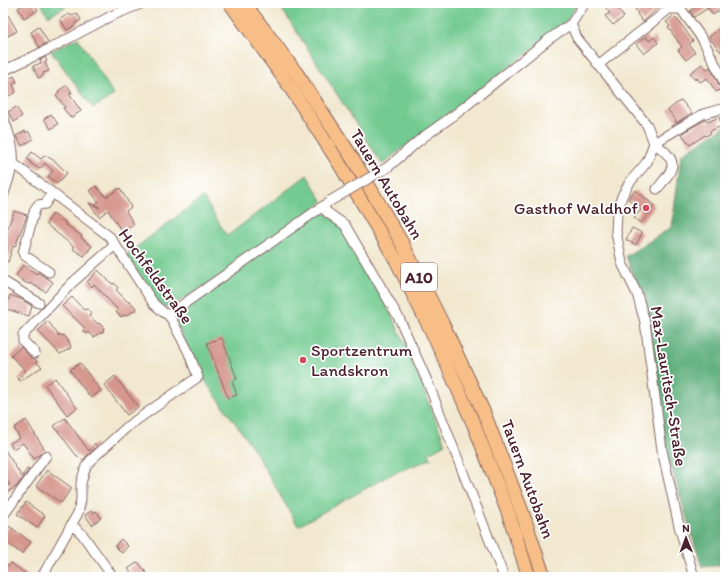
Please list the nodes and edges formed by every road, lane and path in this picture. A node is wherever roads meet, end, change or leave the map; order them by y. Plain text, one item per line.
1 (144, 3) edge
2 (230, 3) edge
3 (244, 3) edge
4 (585, 3) edge
5 (673, 6) edge
6 (571, 24) junction
7 (598, 65) junction
8 (3, 71) edge
9 (725, 84) edge
10 (725, 108) edge
11 (3, 117) edge
12 (6, 133) edge
13 (654, 143) junction
14 (3, 148) edge
15 (13, 163) junction
16 (657, 189) dead end
17 (52, 193) junction
18 (3, 197) edge
19 (322, 207) junction
20 (115, 245) junction
21 (49, 272) dead end
22 (3, 281) edge
23 (39, 303) dead end
24 (168, 316) junction
25 (35, 353) dead end
26 (46, 456) dead end
27 (3, 516) edge
28 (72, 525) junction
29 (42, 577) edge
30 (113, 577) edge
31 (504, 577) edge
32 (529, 577) edge
33 (544, 577) edge
34 (694, 577) edge

1 - 8 street
2 - 32 highway, Tauern Autobahn / A10
3 - 33 highway, Tauern Autobahn / A10
4 - 6 street
5 - 7 street
5 - 9 street
6 - 7 street
6 - 19 street, bridge
7 - 13 street
10 - 13 street
11 - 12 street
12 - 15 street
13 - 16 street
13 - 34 street, Max-Lauritsch-Straße
14 - 15 street, Hochfeldstraße
15 - 17 street, Hochfeldstraße
15 - 18 street
17 - 20 street, Hochfeldstraße
17 - 21 street
19 - 24 street
19 - 31 street
20 - 24 street, Hochfeldstraße
20 - 25 street
22 - 23 street
24 - 28 street, Hochfeldstraße
26 - 27 street
28 - 29 street
28 - 30 street

